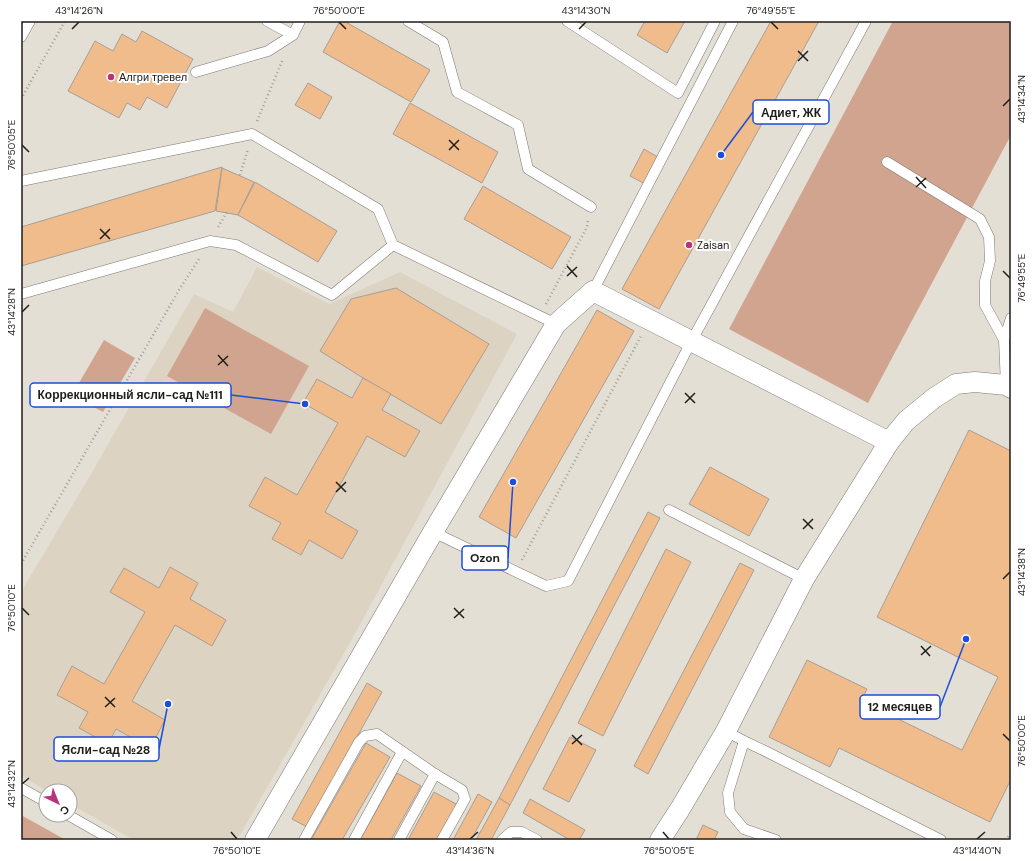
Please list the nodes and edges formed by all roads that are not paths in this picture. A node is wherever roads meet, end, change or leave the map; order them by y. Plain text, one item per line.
1 (30, 21) edge
2 (267, 21) edge
3 (300, 21) edge
4 (408, 21) edge
5 (715, 21) edge
6 (733, 21) edge
7 (866, 21) edge
8 (569, 22) edge
9 (293, 35) junction
10 (21, 38) edge
11 (196, 72) dead end
12 (886, 162) dead end
13 (21, 181) edge
14 (591, 207) road end
15 (393, 245) junction
16 (593, 291) junction
17 (21, 294) edge
18 (1011, 318) edge
19 (547, 320) junction
20 (1004, 340) junction
21 (691, 342) junction
22 (1008, 387) edge
23 (889, 442) junction
24 (670, 510) dead end
25 (432, 532) junction
26 (804, 579) junction
27 (726, 730) junction
28 (744, 741) junction
29 (402, 752) junction
30 (435, 774) junction
31 (21, 788) edge
32 (38, 798) edge
33 (78, 821) edge
34 (112, 840) edge
35 (255, 840) edge
36 (304, 840) edge
37 (354, 840) edge
38 (399, 840) edge
39 (442, 840) edge
40 (502, 840) edge
41 (537, 840) edge
42 (660, 840) edge
43 (776, 840) edge
44 (941, 840) edge

1 - 10 lane
2 - 9 lane
3 - 9 lane
4 - 14 lane
5 - 8 lane
6 - 16 lane
7 - 21 lane
9 - 11 lane
12 - 20 lane
13 - 15 lane
15 - 17 lane
15 - 19 lane
16 - 19 street
16 - 21 street
18 - 20 lane
19 - 25 street
20 - 22 lane
21 - 23 street
21 - 25 lane
22 - 23 street
23 - 26 street
24 - 26 lane
25 - 35 street
26 - 27 street
27 - 28 lane
27 - 42 street
28 - 43 lane
28 - 44 lane
29 - 30 lane
29 - 36 lane
29 - 37 lane
30 - 38 lane
30 - 39 lane
31 - 32 lane
33 - 34 lane
40 - 41 lane

